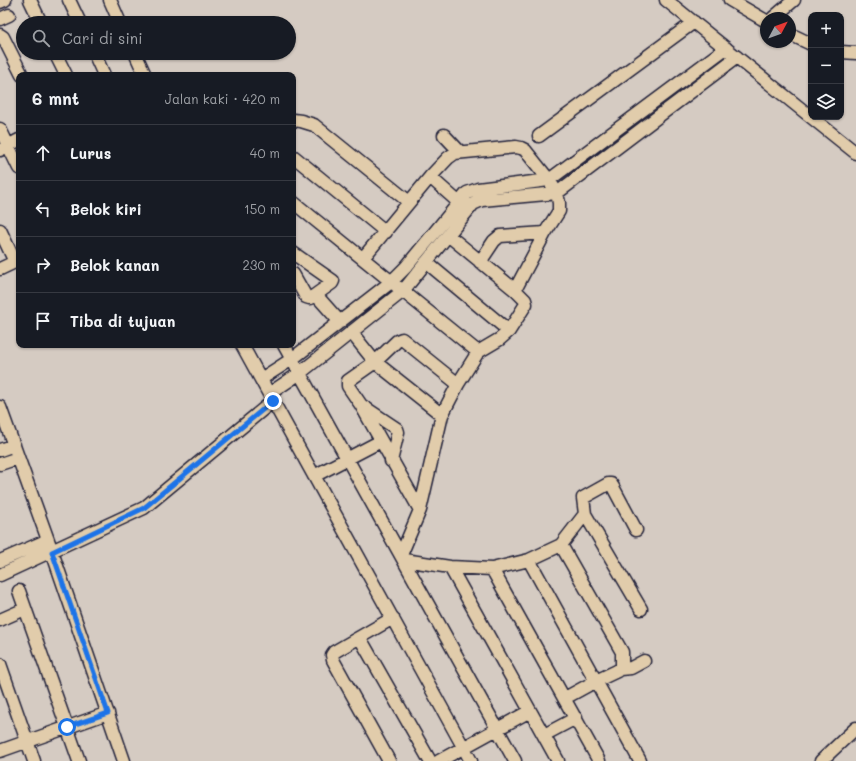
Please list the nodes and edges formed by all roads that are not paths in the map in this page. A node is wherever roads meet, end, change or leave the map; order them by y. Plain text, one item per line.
1 (5, 0) edge
2 (30, 0) edge
3 (69, 0) edge
4 (110, 0) edge
5 (666, 0) edge
6 (730, 0) edge
7 (794, 0) edge
8 (0, 2) edge
9 (781, 12) edge
10 (38, 16) edge
11 (77, 16) edge
12 (117, 16) edge
13 (760, 18) edge
14 (694, 22) junction
15 (0, 35) edge
16 (796, 37) edge
17 (808, 43) edge
18 (726, 48) junction
19 (844, 52) edge
20 (856, 53) edge
21 (737, 57) junction
22 (58, 60) edge
23 (97, 60) edge
24 (138, 60) edge
25 (20, 72) edge
26 (64, 72) edge
27 (103, 72) edge
28 (144, 72) edge
29 (685, 79) junction
30 (694, 90) junction
31 (808, 115) edge
32 (296, 120) edge
33 (815, 120) edge
34 (0, 129) edge
35 (444, 135) dead end
36 (539, 136) dead end
37 (9, 145) edge
38 (460, 152) junction
39 (856, 153) edge
40 (296, 158) edge
41 (16, 161) edge
42 (555, 176) junction
43 (430, 177) junction
44 (563, 188) junction
45 (409, 202) junction
46 (296, 204) edge
47 (463, 207) junction
48 (0, 230) edge
49 (386, 232) junction
50 (545, 233) junction
51 (448, 235) junction
52 (296, 255) edge
53 (363, 258) junction
54 (16, 259) edge
55 (16, 262) edge
56 (426, 262) junction
57 (480, 262) junction
58 (1, 270) edge
59 (296, 279) edge
60 (391, 282) junction
61 (515, 290) junction
62 (403, 291) junction
63 (316, 295) junction
64 (340, 322) junction
65 (509, 331) junction
66 (351, 332) junction
67 (244, 348) edge
68 (286, 348) edge
69 (478, 352) junction
70 (292, 359) junction
71 (375, 362) junction
72 (300, 373) junction
73 (261, 380) junction
74 (458, 384) junction
75 (271, 398) junction
76 (361, 404) junction
77 (0, 407) edge
78 (442, 415) junction
79 (381, 441) junction
80 (14, 445) junction
81 (0, 450) edge
82 (18, 458) junction
83 (347, 459) junction
84 (392, 461) junction
85 (0, 464) edge
86 (314, 476) junction
87 (420, 510) junction
88 (585, 514) junction
89 (636, 530) dead end
90 (48, 540) junction
91 (561, 545) junction
92 (52, 552) junction
93 (402, 558) junction
94 (529, 560) junction
95 (0, 561) edge
96 (450, 567) junction
97 (492, 570) junction
98 (0, 575) edge
99 (19, 591) dead end
100 (25, 609) junction
101 (641, 609) dead end
102 (393, 618) junction
103 (0, 620) edge
104 (360, 638) junction
105 (644, 661) dead end
106 (0, 664) edge
107 (620, 669) junction
108 (596, 681) junction
109 (565, 698) junction
110 (530, 711) junction
111 (108, 713) junction
112 (576, 718) junction
113 (67, 727) junction
114 (856, 728) edge
115 (497, 729) junction
116 (544, 735) junction
117 (27, 742) junction
118 (464, 747) junction
119 (0, 751) edge
120 (34, 761) edge
121 (79, 761) edge
122 (124, 761) edge
123 (389, 761) edge
124 (430, 761) edge
125 (439, 761) edge
126 (471, 761) edge
127 (515, 761) edge
128 (558, 761) edge
129 (599, 761) edge
130 (640, 761) edge
131 (821, 761) edge

1 - 8 street
2 - 10 street
3 - 11 street
4 - 12 street
5 - 14 street
6 - 13 street
7 - 9 street
14 - 18 street
14 - 36 street
15 - 25 street
16 - 17 street
18 - 21 street
18 - 29 street
19 - 20 street
21 - 30 street
21 - 31 street
22 - 26 street
23 - 27 street
24 - 28 street
29 - 30 street
29 - 42 street
30 - 44 street
32 - 45 street
33 - 39 street
34 - 37 street
35 - 38 street
37 - 41 street
38 - 42 street
38 - 43 street
40 - 49 street
42 - 44 street
42 - 47 street
43 - 45 street
43 - 47 street
44 - 47 street
44 - 50 street
45 - 49 street
46 - 53 street
47 - 51 street
47 - 60 street
48 - 54 street
49 - 53 street
50 - 57 street
50 - 61 street
51 - 56 street
51 - 57 street
52 - 63 street
53 - 60 street
55 - 58 street
56 - 62 street
56 - 65 street
57 - 61 street
59 - 63 street
60 - 62 street
60 - 64 street
61 - 65 street
62 - 66 street
62 - 69 street
63 - 64 street
64 - 70 street
65 - 69 street
66 - 71 street
66 - 72 street
67 - 73 street
68 - 70 street
69 - 74 street
70 - 72 street
70 - 73 street
71 - 74 street
71 - 76 street
71 - 78 street
72 - 75 street
72 - 83 street
73 - 75 street
74 - 78 street
75 - 86 street
75 - 92 street
76 - 79 street
76 - 84 street
77 - 80 street
78 - 87 street
79 - 83 street
79 - 84 street
80 - 81 street
80 - 82 street
82 - 85 street
82 - 90 street
83 - 86 street
83 - 93 street
84 - 87 street
86 - 102 street
87 - 93 street
88 - 89 street
88 - 91 street
88 - 101 street
90 - 92 street
90 - 95 street
91 - 94 street
91 - 107 street
92 - 98 street
92 - 111 street
93 - 96 street
93 - 115 street
94 - 97 street
94 - 108 street
96 - 97 street
96 - 110 street
97 - 109 street
99 - 100 street
100 - 103 street
100 - 113 street
102 - 104 street
102 - 118 street
104 - 123 street
104 - 124 street
105 - 107 street
106 - 117 street
107 - 108 street
108 - 109 street
108 - 130 street
109 - 112 street
110 - 115 street
110 - 116 street
111 - 113 street
111 - 122 street
112 - 116 street
112 - 129 street
113 - 117 street
113 - 121 street
114 - 131 street
115 - 118 street
115 - 127 street
116 - 128 street
117 - 119 street
117 - 120 street
118 - 125 street
118 - 126 street

